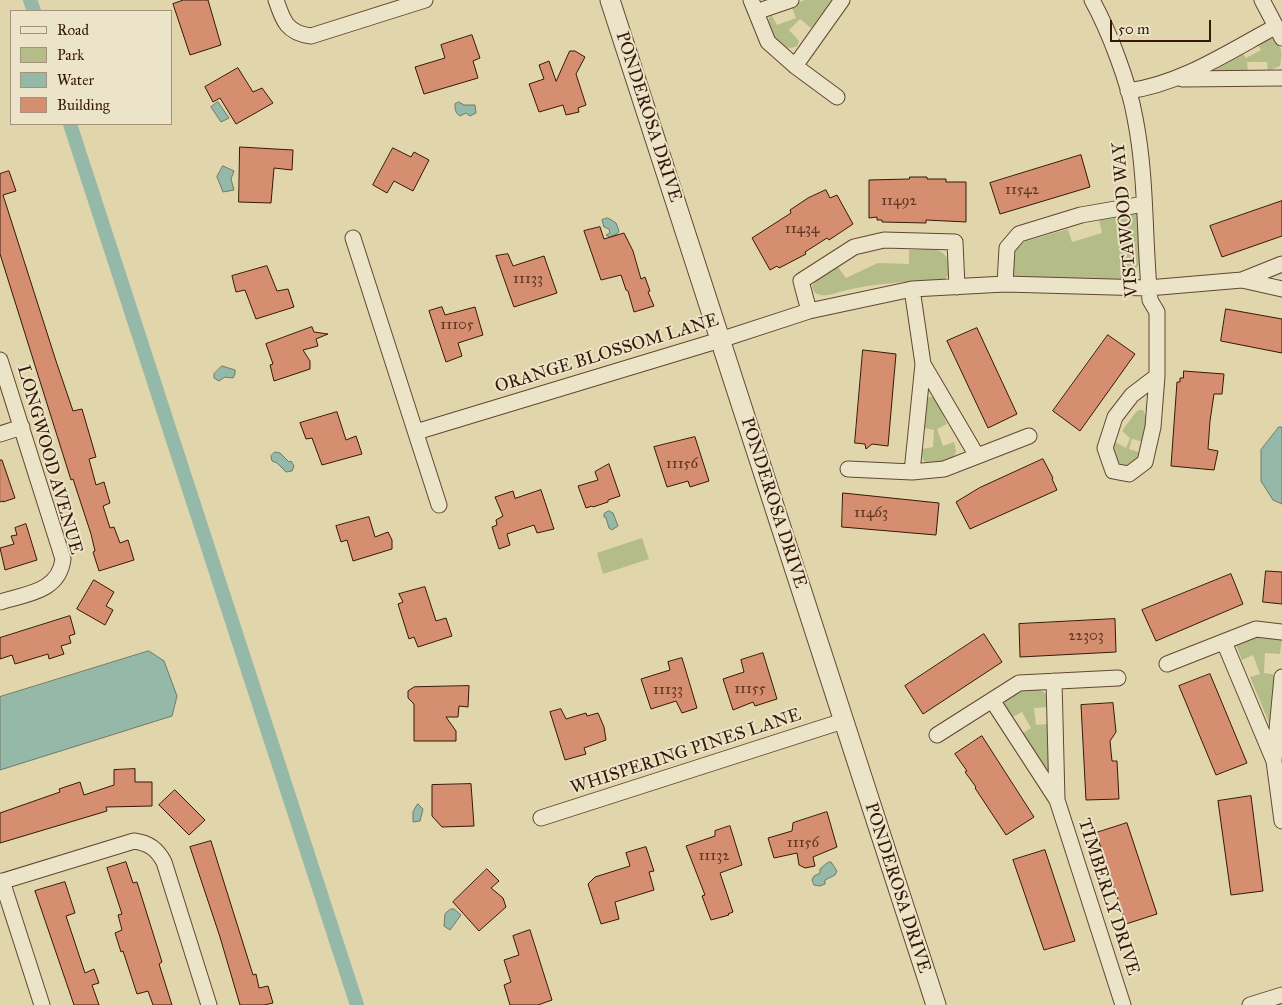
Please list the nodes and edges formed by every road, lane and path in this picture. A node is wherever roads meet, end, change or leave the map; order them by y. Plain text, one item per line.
1 (276, 0) edge
2 (425, 0) edge
3 (610, 0) edge
4 (791, 0) edge
5 (842, 0) edge
6 (1092, 0) edge
7 (1262, 0) edge
8 (753, 6) edge
9 (1278, 33) edge
10 (795, 66) junction
11 (1282, 78) edge
12 (1178, 79) junction
13 (1128, 91) junction
14 (837, 97) dead end
15 (1144, 204) junction
16 (353, 238) dead end
17 (1282, 264) edge
18 (1242, 280) junction
19 (1005, 284) junction
20 (957, 287) junction
21 (1148, 288) junction
22 (1282, 289) edge
23 (912, 290) junction
24 (809, 311) junction
25 (720, 340) junction
26 (0, 360) edge
27 (923, 364) junction
28 (1157, 376) junction
29 (22, 427) junction
30 (416, 432) junction
31 (0, 434) edge
32 (1029, 436) dead end
33 (977, 456) junction
34 (848, 468) dead end
35 (912, 472) junction
36 (439, 505) dead end
37 (0, 602) edge
38 (1282, 632) edge
39 (1224, 642) junction
40 (1167, 664) dead end
41 (1282, 677) edge
42 (1118, 678) dead end
43 (1054, 681) junction
44 (992, 700) junction
45 (843, 721) junction
46 (937, 735) dead end
47 (1274, 762) junction
48 (1057, 800) junction
49 (541, 818) dead end
50 (1282, 821) edge
51 (1, 881) edge
52 (1282, 995) edge
53 (42, 1005) edge
54 (209, 1005) edge
55 (936, 1005) edge
56 (1123, 1005) edge
57 (1250, 1005) edge

1 - 2 street
3 - 25 street, PONDEROSA DRIVE
4 - 8 street
5 - 10 street
6 - 13 street, VISTAWOOD WAY
7 - 9 street
8 - 10 street
9 - 12 street
10 - 14 street
11 - 12 street
12 - 13 street
13 - 15 street, VISTAWOOD WAY
15 - 19 street
15 - 21 street, VISTAWOOD WAY
16 - 30 street
17 - 18 street, ORANGE BLOSSOM LANE
18 - 21 street, ORANGE BLOSSOM LANE
18 - 22 street, ORANGE BLOSSOM LANE
19 - 20 street, ORANGE BLOSSOM LANE
19 - 21 street, ORANGE BLOSSOM LANE
20 - 23 street, ORANGE BLOSSOM LANE
20 - 24 street
21 - 28 street, VISTAWOOD WAY
23 - 24 street, ORANGE BLOSSOM LANE
23 - 27 street
24 - 25 street, ORANGE BLOSSOM LANE
25 - 30 street, ORANGE BLOSSOM LANE
25 - 45 street, PONDEROSA DRIVE
26 - 29 street, LONGWOOD AVENUE
27 - 33 street
27 - 35 street
28 - 28 street, VISTAWOOD WAY
29 - 31 street
29 - 37 street, LONGWOOD AVENUE
30 - 36 street
32 - 33 street
33 - 35 street
34 - 35 street
38 - 39 street
39 - 40 street
39 - 47 street
41 - 47 street
42 - 43 street
43 - 44 street
43 - 48 street, TIMBERLY DRIVE
44 - 46 street
44 - 48 street, TIMBERLY DRIVE
45 - 49 street, WHISPERING PINES LANE
45 - 55 street, PONDEROSA DRIVE
47 - 50 street
48 - 56 street, TIMBERLY DRIVE
51 - 53 street
51 - 54 street
52 - 57 street

